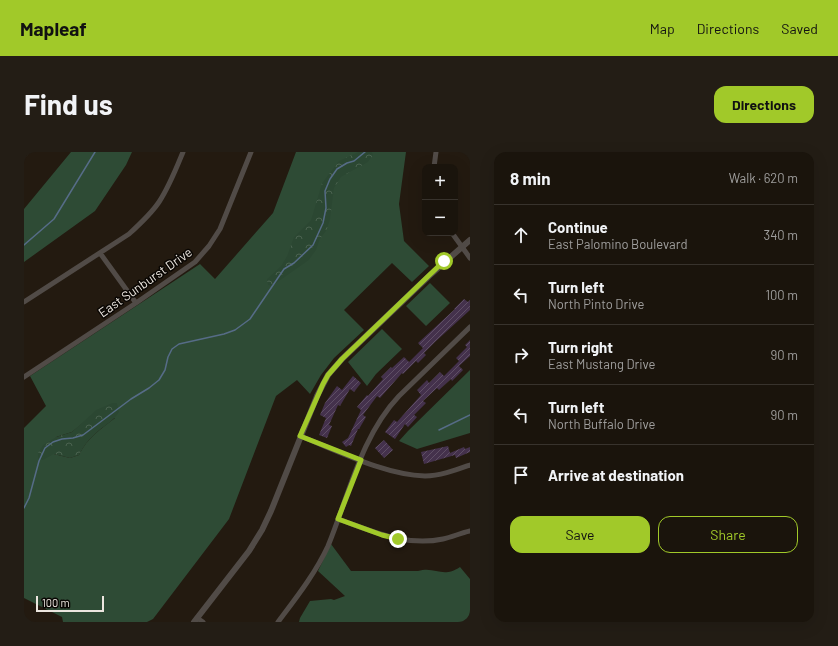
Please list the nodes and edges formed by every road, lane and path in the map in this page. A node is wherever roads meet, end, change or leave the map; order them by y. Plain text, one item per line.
1 (27, 152) edge
2 (183, 152) edge
3 (252, 152) edge
4 (436, 152) edge
5 (24, 155) edge
6 (434, 164) edge
7 (454, 236) edge
8 (470, 240) edge
9 (461, 246) junction
10 (100, 253) junction
11 (470, 258) edge
12 (24, 302) edge
13 (136, 303) junction
14 (470, 327) edge
15 (24, 377) edge
16 (300, 436) junction
17 (361, 460) junction
18 (470, 465) edge
19 (338, 519) junction
20 (470, 531) edge
21 (198, 621) edge
22 (278, 622) edge

1 - 5 street
2 - 10 street
3 - 13 street, East Sunburst Drive
4 - 6 street
7 - 9 street
8 - 9 street
9 - 11 street
9 - 16 street
10 - 12 street
10 - 13 street
13 - 15 street, East Sunburst Drive
14 - 17 street
16 - 17 street
16 - 21 street
17 - 18 street
17 - 19 street
19 - 20 street
19 - 22 street

